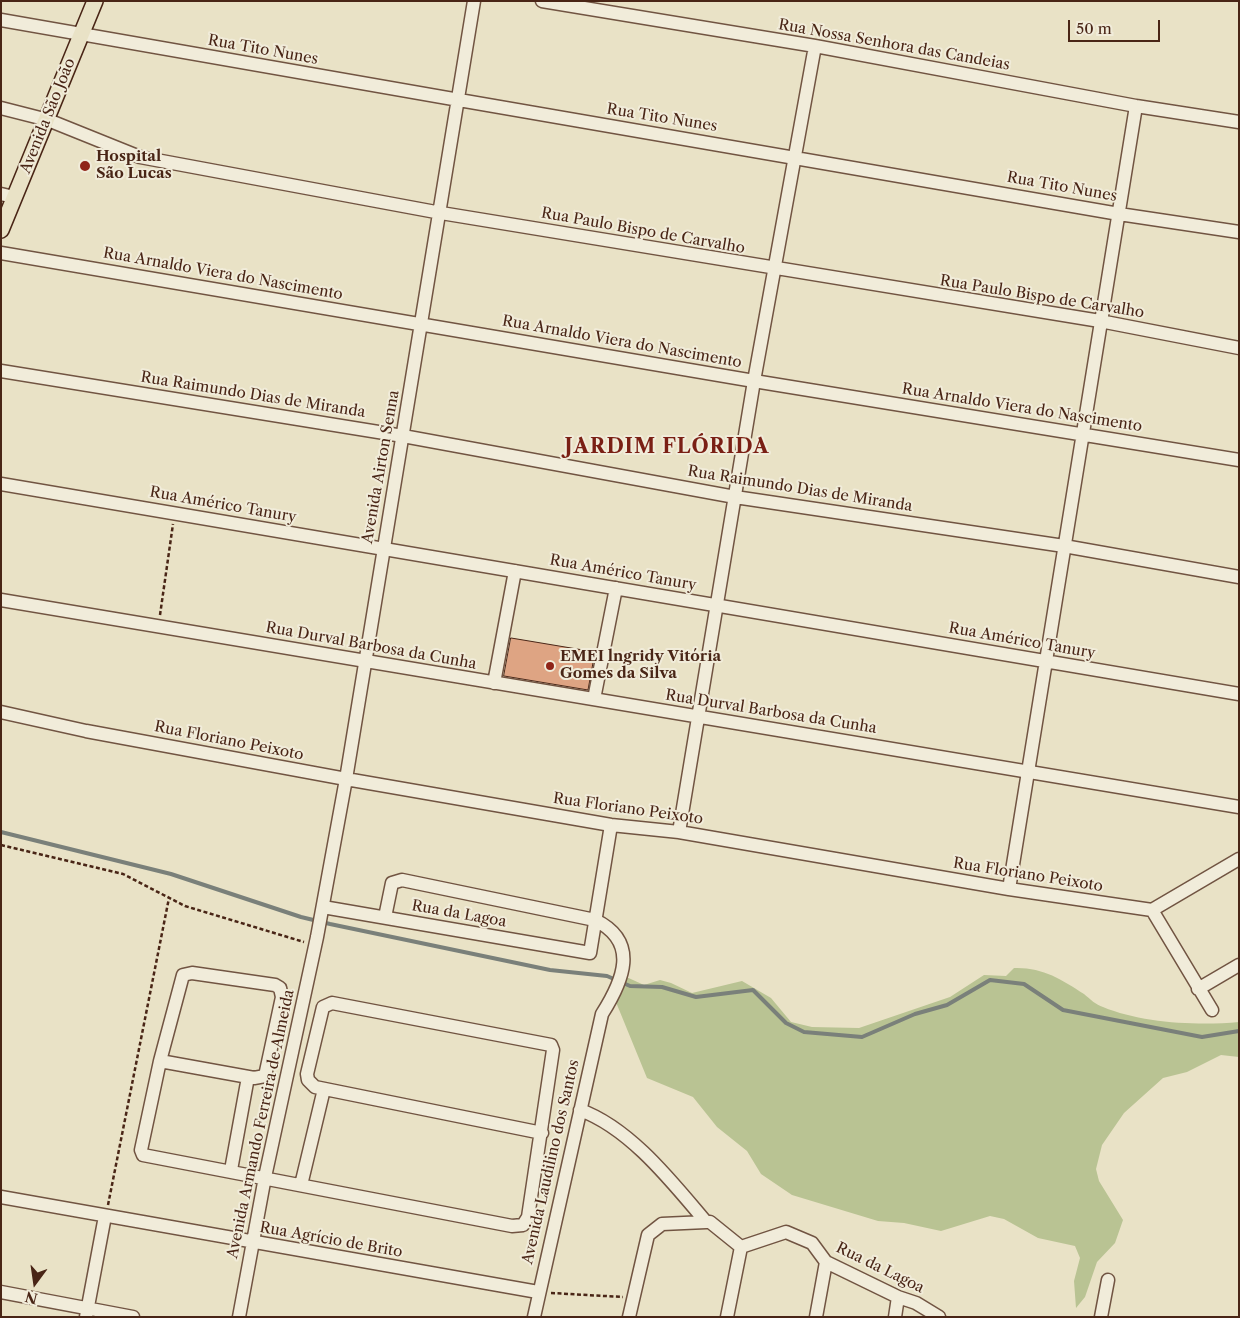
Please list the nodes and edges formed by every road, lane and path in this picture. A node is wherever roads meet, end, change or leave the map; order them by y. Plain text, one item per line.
1 (95, 1) edge
2 (474, 1) edge
3 (542, 1) edge
4 (1, 20) edge
5 (81, 35) junction
6 (814, 46) junction
7 (459, 100) junction
8 (1136, 106) junction
9 (1, 108) edge
10 (48, 120) junction
11 (1239, 122) edge
12 (793, 156) junction
13 (8, 196) edge
14 (441, 213) junction
15 (1119, 214) junction
16 (1, 230) edge
17 (1239, 232) edge
18 (1, 253) edge
19 (774, 270) junction
20 (1100, 322) junction
21 (422, 325) junction
22 (1239, 348) edge
23 (1, 371) edge
24 (754, 381) junction
25 (1082, 435) junction
26 (403, 436) junction
27 (1239, 460) edge
28 (1, 484) edge
29 (735, 497) junction
30 (175, 514) junction
31 (1064, 546) junction
32 (384, 549) junction
33 (515, 571) junction
34 (1239, 577) edge
35 (616, 588) junction
36 (1, 600) edge
37 (715, 605) junction
38 (159, 626) junction
39 (366, 661) junction
40 (1045, 661) junction
41 (494, 683) junction
42 (1239, 694) edge
43 (594, 699) junction
44 (1, 712) edge
45 (696, 716) junction
46 (1028, 772) junction
47 (346, 779) junction
48 (1239, 807) edge
49 (611, 825) junction
50 (679, 832) junction
51 (1, 845) edge
52 (1239, 859) edge
53 (1009, 889) junction
54 (169, 898) junction
55 (323, 909) junction
56 (1152, 910) junction
57 (385, 917) junction
58 (596, 920) junction
59 (316, 941) junction
60 (1239, 965) edge
61 (1198, 989) junction
62 (1212, 1010) dead end
63 (160, 1062) junction
64 (248, 1077) junction
65 (324, 1090) junction
66 (580, 1110) junction
67 (542, 1132) junction
68 (230, 1170) junction
69 (266, 1177) junction
70 (301, 1185) junction
71 (1, 1197) edge
72 (105, 1216) junction
73 (706, 1222) junction
74 (252, 1243) junction
75 (741, 1247) junction
76 (826, 1262) junction
77 (1108, 1280) dead end
78 (1, 1292) edge
79 (538, 1292) junction
80 (632, 1297) junction
81 (898, 1297) junction
82 (87, 1312) edge
83 (133, 1317) edge
84 (239, 1317) edge
85 (534, 1317) edge
86 (629, 1317) edge
87 (727, 1317) edge
88 (816, 1317) edge
89 (895, 1317) edge
90 (939, 1317) edge
91 (1101, 1317) edge

1 - 5 main road, Avenida São João
2 - 7 street, Avenida Airton Senna
3 - 6 street, Rua Nossa Senhora das Candeias
4 - 5 street, Rua Tito Nunes
5 - 7 street, Rua Tito Nunes
5 - 10 main road, Avenida São João
6 - 8 street, Rua Nossa Senhora das Candeias
6 - 12 street
7 - 12 street, Rua Tito Nunes
7 - 14 street, Avenida Airton Senna
8 - 11 street, Rua Nossa Senhora das Candeias
8 - 15 street
9 - 10 street, Rua Paulo Bispo de Carvalho
10 - 13 main road, Avenida São João
10 - 14 street, Rua Paulo Bispo de Carvalho
12 - 15 street, Rua Tito Nunes
12 - 19 street
13 - 16 main road, Avenida São João
14 - 19 street, Rua Paulo Bispo de Carvalho
14 - 21 street, Avenida Airton Senna
15 - 17 street, Rua Tito Nunes
15 - 20 street
18 - 21 street, Rua Arnaldo Viera do Nascimento
19 - 20 street, Rua Paulo Bispo de Carvalho
19 - 24 street
20 - 22 street, Rua Paulo Bispo de Carvalho
20 - 25 street
21 - 24 street, Rua Arnaldo Viera do Nascimento
21 - 26 street, Avenida Airton Senna
23 - 26 street, Rua Raimundo Dias de Miranda
24 - 25 street, Rua Arnaldo Viera do Nascimento
24 - 29 street
25 - 27 street, Rua Arnaldo Viera do Nascimento
25 - 31 street
26 - 29 street, Rua Raimundo Dias de Miranda
26 - 32 street, Avenida Airton Senna
28 - 30 street, Rua Américo Tanury
29 - 31 street, Rua Raimundo Dias de Miranda
29 - 37 street
30 - 32 street, Rua Américo Tanury
30 - 38 path
31 - 34 street, Rua Raimundo Dias de Miranda
31 - 40 street
32 - 33 street, Rua Américo Tanury
32 - 39 street, Avenida Airton Senna
33 - 35 street, Rua Américo Tanury
33 - 41 street
35 - 37 street, Rua Américo Tanury
35 - 43 street
36 - 38 street, Rua Durval Barbosa da Cunha
37 - 40 street, Rua Américo Tanury
37 - 45 street
38 - 39 street, Rua Durval Barbosa da Cunha
39 - 41 street, Rua Durval Barbosa da Cunha
39 - 47 street, Avenida Airton Senna
40 - 42 street, Rua Américo Tanury
40 - 46 street
41 - 43 street, Rua Durval Barbosa da Cunha
43 - 45 street, Rua Durval Barbosa da Cunha
44 - 47 street, Rua Floriano Peixoto
45 - 46 street, Rua Durval Barbosa da Cunha
45 - 50 street
46 - 48 street, Rua Durval Barbosa da Cunha
46 - 53 street
47 - 49 street, Rua Floriano Peixoto
47 - 55 street, Avenida Airton Senna
49 - 50 street, Rua Floriano Peixoto
49 - 58 street
50 - 53 street, Rua Floriano Peixoto
51 - 54 path
52 - 56 street
53 - 56 street, Rua Floriano Peixoto
54 - 59 path
54 - 72 path
55 - 57 street, Rua da Lagoa
55 - 59 street, Avenida Airton Senna
56 - 61 street
57 - 58 street, Rua da Lagoa
57 - 58 street
58 - 66 street, Avenida Laudilino dos Santos
59 - 69 street, Avenida Armando Ferreira de Almeida
60 - 61 street
61 - 62 street
63 - 64 street
63 - 64 street
63 - 68 street
64 - 68 street
65 - 67 street
65 - 67 street
65 - 70 street
66 - 73 street
66 - 79 street, Avenida Laudilino dos Santos
67 - 70 street
68 - 69 street
69 - 70 street
69 - 74 street, Avenida Armando Ferreira de Almeida
71 - 72 street, Rua Agrício de Brito
72 - 74 street, Rua Agrício de Brito
72 - 82 street
73 - 75 street
73 - 80 street
74 - 79 street, Rua Agrício de Brito
74 - 84 street, Avenida Armando Ferreira de Almeida
75 - 76 street, Rua da Lagoa
75 - 87 street
76 - 81 street, Rua da Lagoa
76 - 88 street
77 - 91 street
78 - 82 street
79 - 80 path
79 - 85 street, Avenida Laudilino dos Santos
80 - 86 street
81 - 89 street
81 - 90 street, Rua da Lagoa
82 - 83 street

